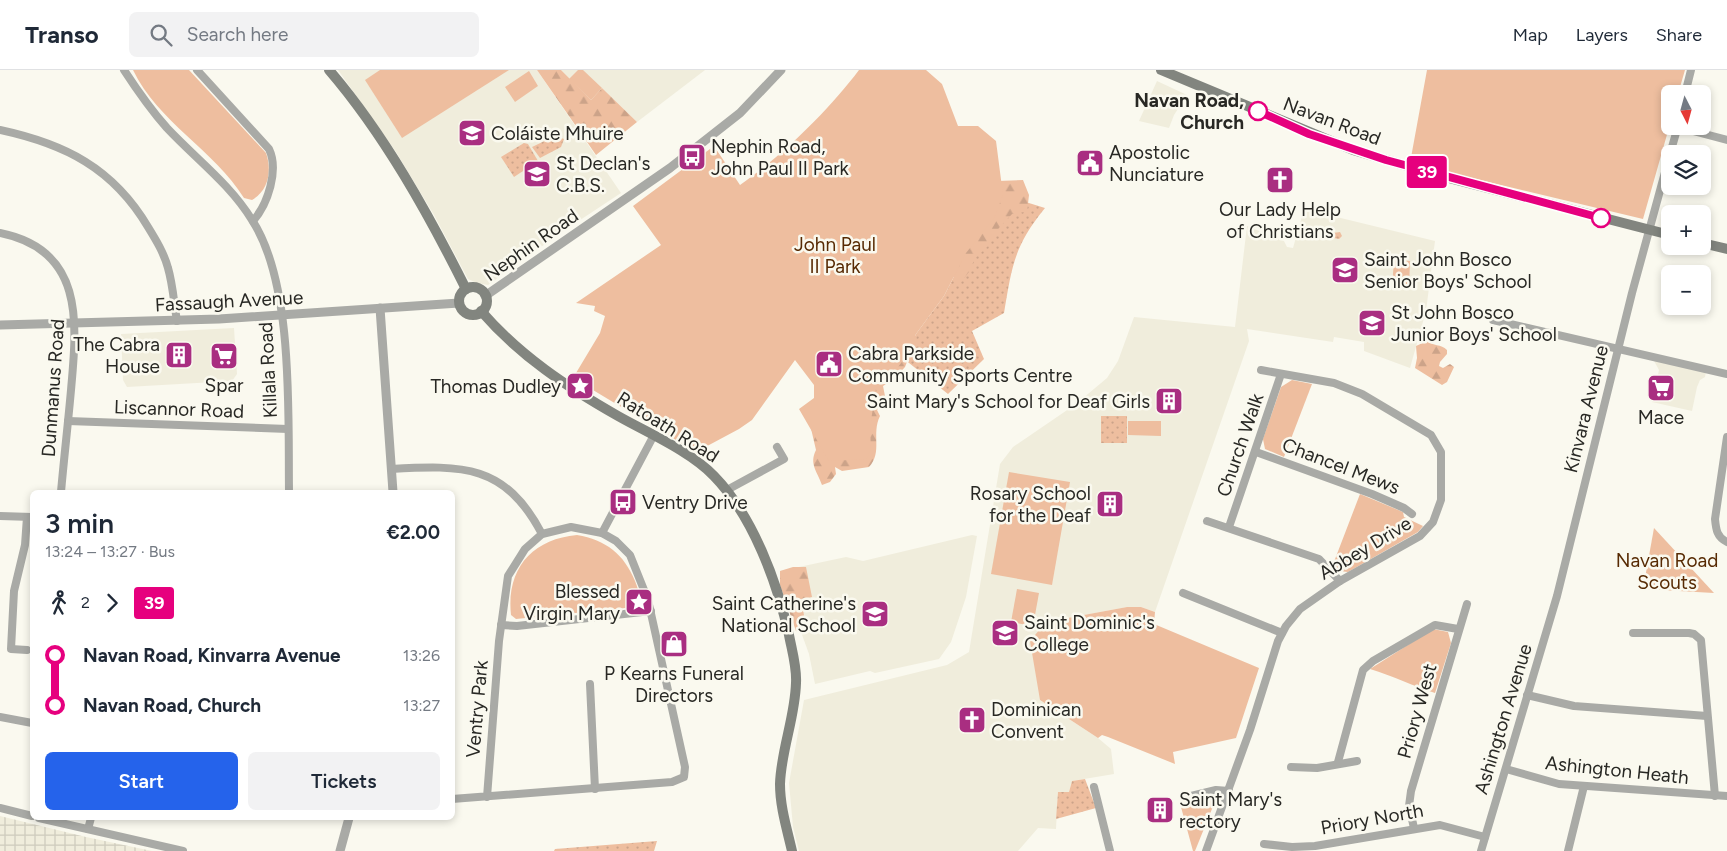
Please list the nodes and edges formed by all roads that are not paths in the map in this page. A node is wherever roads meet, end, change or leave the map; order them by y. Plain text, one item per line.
1 (124, 70) edge
2 (197, 70) edge
3 (329, 70) edge
4 (781, 70) edge
5 (1161, 70) edge
6 (1692, 70) edge
7 (1688, 85) edge
8 (0, 130) edge
9 (1710, 135) edge
10 (1727, 140) edge
11 (1661, 187) edge
12 (253, 221) junction
13 (1649, 230) junction
14 (0, 233) edge
15 (1661, 233) edge
16 (1711, 245) edge
17 (1727, 249) edge
18 (466, 288) junction
19 (485, 296) junction
20 (459, 303) junction
21 (380, 308) junction
22 (481, 311) junction
23 (282, 314) junction
24 (1493, 320) dead end
25 (177, 321) junction
26 (75, 323) junction
27 (0, 325) edge
28 (1618, 348) junction
29 (1261, 370) dead end
30 (1281, 374) junction
31 (1727, 374) edge
32 (68, 421) junction
33 (288, 429) junction
34 (654, 435) junction
35 (1727, 437) edge
36 (777, 447) dead end
37 (1256, 452) junction
38 (391, 468) junction
39 (61, 490) edge
40 (289, 490) edge
41 (392, 490) edge
42 (727, 490) junction
43 (1412, 514) dead end
44 (0, 516) edge
45 (30, 517) edge
46 (1207, 521) dead end
47 (1229, 527) junction
48 (602, 532) junction
49 (542, 534) junction
50 (1727, 542) edge
51 (1340, 581) junction
52 (1183, 593) dead end
53 (1556, 596) joint
54 (1467, 604) dead end
55 (651, 611) junction
56 (501, 625) junction
57 (1458, 628) junction
58 (1633, 633) dead end
59 (1282, 634) junction
60 (27, 650) dead end
61 (590, 684) dead end
62 (1527, 695) junction
63 (0, 716) edge
64 (1707, 716) junction
65 (30, 723) edge
66 (1357, 761) dead end
67 (1338, 762) junction
68 (1291, 767) dead end
69 (1506, 769) junction
70 (1584, 786) junction
71 (1094, 787) dead end
72 (595, 789) junction
73 (1229, 792) junction
74 (1190, 796) dead end
75 (1715, 796) junction
76 (1727, 796) edge
77 (487, 797) junction
78 (455, 799) edge
79 (0, 808) edge
80 (30, 816) edge
81 (47, 820) edge
82 (90, 820) edge
83 (348, 820) edge
84 (1414, 828) junction
85 (88, 829) junction
86 (1485, 837) junction
87 (1264, 844) dead end
88 (183, 851) edge
89 (340, 851) edge
90 (792, 851) edge
91 (1110, 851) edge
92 (1206, 851) edge
93 (1481, 851) edge
94 (1568, 851) edge

1 - 12 street, Killala Road
2 - 12 street
3 - 18 main road
4 - 19 street, Nephin Road
5 - 13 main road, Navan Road
6 - 7 street
8 - 25 street
9 - 10 street
11 - 13 street, Kinvara Avenue
12 - 23 street, Killala Road
13 - 15 main road, Navan Road
13 - 28 street, Kinvara Avenue
14 - 26 street, Dunmanus Road
16 - 17 main road
18 - 19 main road
18 - 20 main road
19 - 22 main road
20 - 21 street, Fassaugh Avenue
20 - 22 main road
21 - 23 street, Fassaugh Avenue
21 - 38 street
22 - 34 main road, Ratoath Road
23 - 25 street, Fassaugh Avenue
23 - 33 street, Killala Road
24 - 28 street
25 - 26 street, Fassaugh Avenue
26 - 27 street, Fassaugh Avenue
26 - 32 street, Dunmanus Road
28 - 31 street
28 - 53 street, Kinvara Avenue
29 - 30 street, Abbey Drive
30 - 37 street, Church Walk
30 - 51 street, Abbey Drive
32 - 33 street, Liscannor Road
32 - 39 street, Dunmanus Road
33 - 40 street, Killala Road
34 - 42 main road, Ratoath Road
34 - 48 street
35 - 50 street
36 - 42 street
37 - 43 street, Chancel Mews
37 - 47 street, Church Walk
38 - 41 street
38 - 49 street
42 - 90 main road, Ratoath Road
44 - 45 street
45 - 60 street
46 - 47 street
47 - 51 street
48 - 49 street, Ventry Park
48 - 55 street, Ventry Park
49 - 56 street, Ventry Park
51 - 59 street, Abbey Drive
52 - 59 street
53 - 62 street, Ashington Avenue
54 - 57 street, Priory West
55 - 56 street
55 - 72 street, Ventry Park
56 - 77 street, Ventry Park
57 - 67 street
57 - 84 street, Priory West
58 - 64 street
59 - 73 street, Abbey Drive
61 - 72 street
62 - 64 street
62 - 69 street, Ashington Avenue
63 - 65 street
64 - 75 street
66 - 67 street
67 - 68 street
69 - 70 street, Ashington Heath
69 - 86 street, Ashington Avenue
70 - 75 street, Ashington Heath
70 - 94 street
71 - 91 street
72 - 77 street
73 - 74 street
73 - 92 street, Abbey Drive
75 - 76 street, Ashington Heath
77 - 78 street
79 - 80 street
81 - 85 street
82 - 85 street
83 - 89 street
84 - 86 street, Priory North
84 - 87 street, Priory North
85 - 88 street
86 - 93 street, Ashington Avenue

